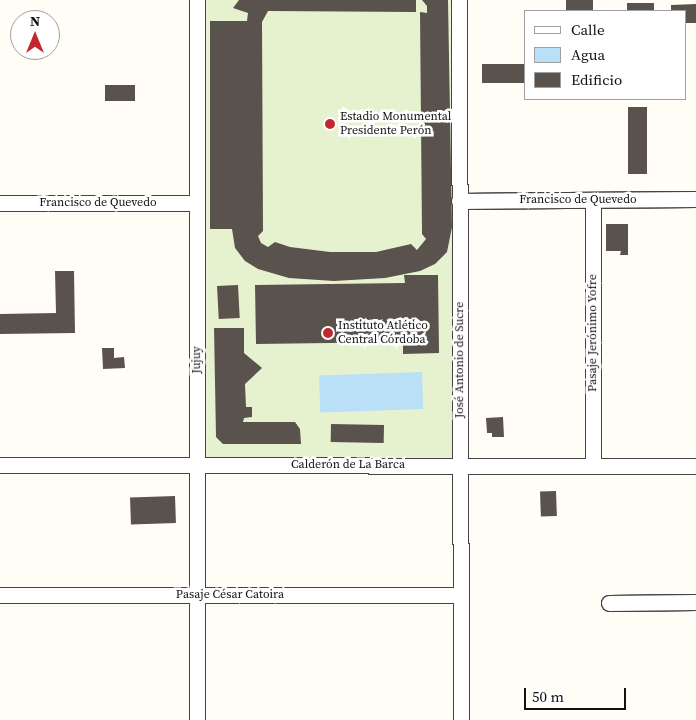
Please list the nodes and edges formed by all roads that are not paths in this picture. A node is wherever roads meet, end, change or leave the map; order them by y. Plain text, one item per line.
1 (197, 0) edge
2 (459, 0) edge
3 (696, 199) edge
4 (593, 200) junction
5 (459, 201) junction
6 (0, 203) edge
7 (196, 203) junction
8 (0, 465) edge
9 (197, 465) junction
10 (460, 466) junction
11 (593, 466) junction
12 (696, 466) edge
13 (0, 595) edge
14 (197, 595) junction
15 (460, 595) junction
16 (609, 602) dead end
17 (696, 602) edge
18 (197, 720) edge
19 (461, 720) edge

1 - 7 street, Jujuy
2 - 5 street, José Antonio de Sucre
3 - 4 street, Francisco de Quevedo
4 - 5 street, Francisco de Quevedo
4 - 11 street, Pasaje Jerónimo Yofre
5 - 10 street, José Antonio de Sucre
6 - 7 street, Francisco de Quevedo
7 - 9 street, Jujuy
8 - 9 street, Calderón de La Barca
9 - 10 street, Calderón de La Barca
9 - 14 street, Jujuy
10 - 11 street, Calderón de La Barca
10 - 15 street, José Antonio de Sucre
11 - 12 street, Calderón de La Barca
13 - 14 street, Pasaje César Catoira
14 - 15 street, Pasaje César Catoira
14 - 18 street, Jujuy
15 - 19 street, José Antonio de Sucre
16 - 17 street

